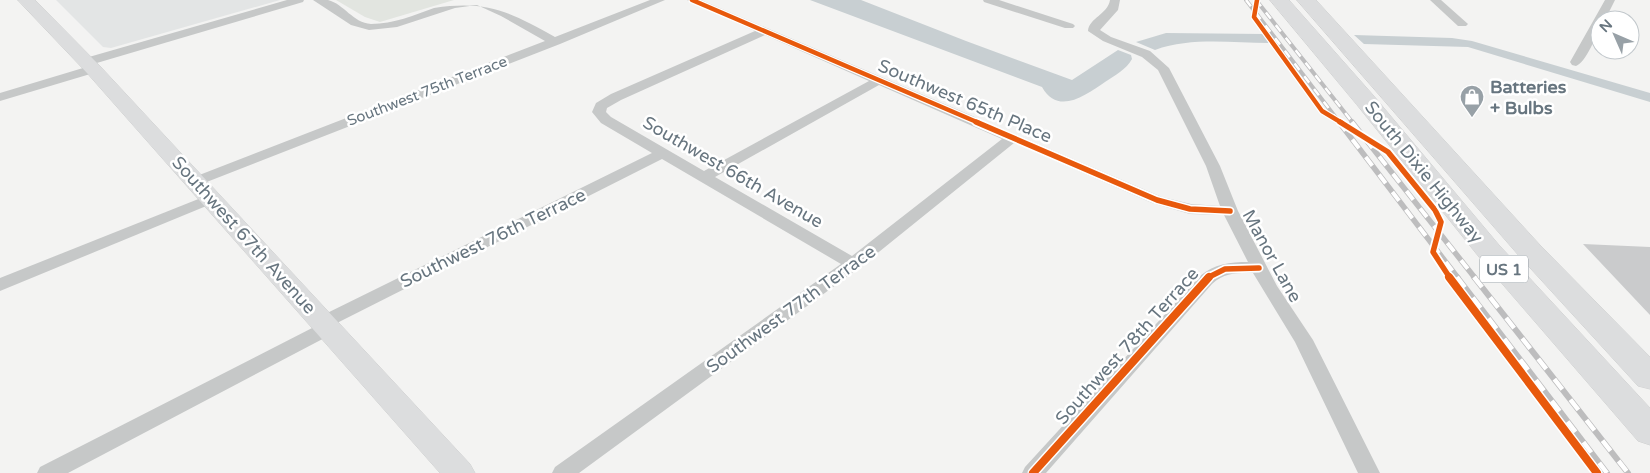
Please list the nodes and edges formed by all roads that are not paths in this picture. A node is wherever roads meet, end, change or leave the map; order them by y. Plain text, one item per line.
1 (26, 0) edge
2 (299, 0) edge
3 (318, 0) edge
4 (660, 0) edge
5 (692, 0) edge
6 (988, 0) edge
7 (1115, 0) edge
8 (1279, 0) edge
9 (1306, 0) edge
10 (1435, 0) edge
11 (1610, 0) edge
12 (1462, 24) dead end
13 (1069, 26) dead end
14 (765, 31) junction
15 (556, 42) junction
16 (1576, 62) dead end
17 (89, 65) junction
18 (879, 80) junction
19 (0, 97) edge
20 (1365, 100) junction
21 (1013, 138) junction
22 (662, 153) junction
23 (1448, 158) junction
24 (704, 177) junction
25 (202, 190) junction
26 (1230, 211) junction
27 (853, 264) junction
28 (1258, 268) junction
29 (0, 285) edge
30 (325, 325) junction
31 (1650, 377) edge
32 (1650, 431) edge
33 (48, 473) edge
34 (459, 473) edge
35 (564, 473) edge
36 (1033, 473) edge
37 (1369, 473) edge

1 - 17 main road, Southwest 67th Avenue
2 - 17 street
3 - 15 street
4 - 15 street, Southwest 75th Terrace
5 - 14 street, Southwest 65th Place
6 - 13 street
7 - 26 street, Manor Lane
8 - 20 highway, South Dixie Highway / US 1
9 - 23 highway, South Dixie Highway / US 1
10 - 12 street
11 - 16 street
14 - 18 street, Southwest 65th Place
14 - 22 street, Southwest 66th Avenue
15 - 25 street, Southwest 75th Terrace
17 - 19 street
17 - 25 main road, Southwest 67th Avenue
18 - 21 street, Southwest 65th Place
18 - 24 street
20 - 23 highway
20 - 32 highway, South Dixie Highway / US 1
21 - 26 street, Southwest 65th Place
21 - 27 street, Southwest 77th Terrace
22 - 24 street, Southwest 66th Avenue
22 - 30 street, Southwest 76th Terrace
23 - 31 highway, South Dixie Highway / US 1
24 - 27 street, Southwest 66th Avenue
25 - 29 street, Southwest 75th Terrace
25 - 30 main road, Southwest 67th Avenue
26 - 28 street, Manor Lane
27 - 35 street, Southwest 77th Terrace
28 - 36 street, Southwest 78th Terrace
28 - 37 street, Manor Lane
30 - 33 street, Southwest 76th Terrace
30 - 34 main road, Southwest 67th Avenue

